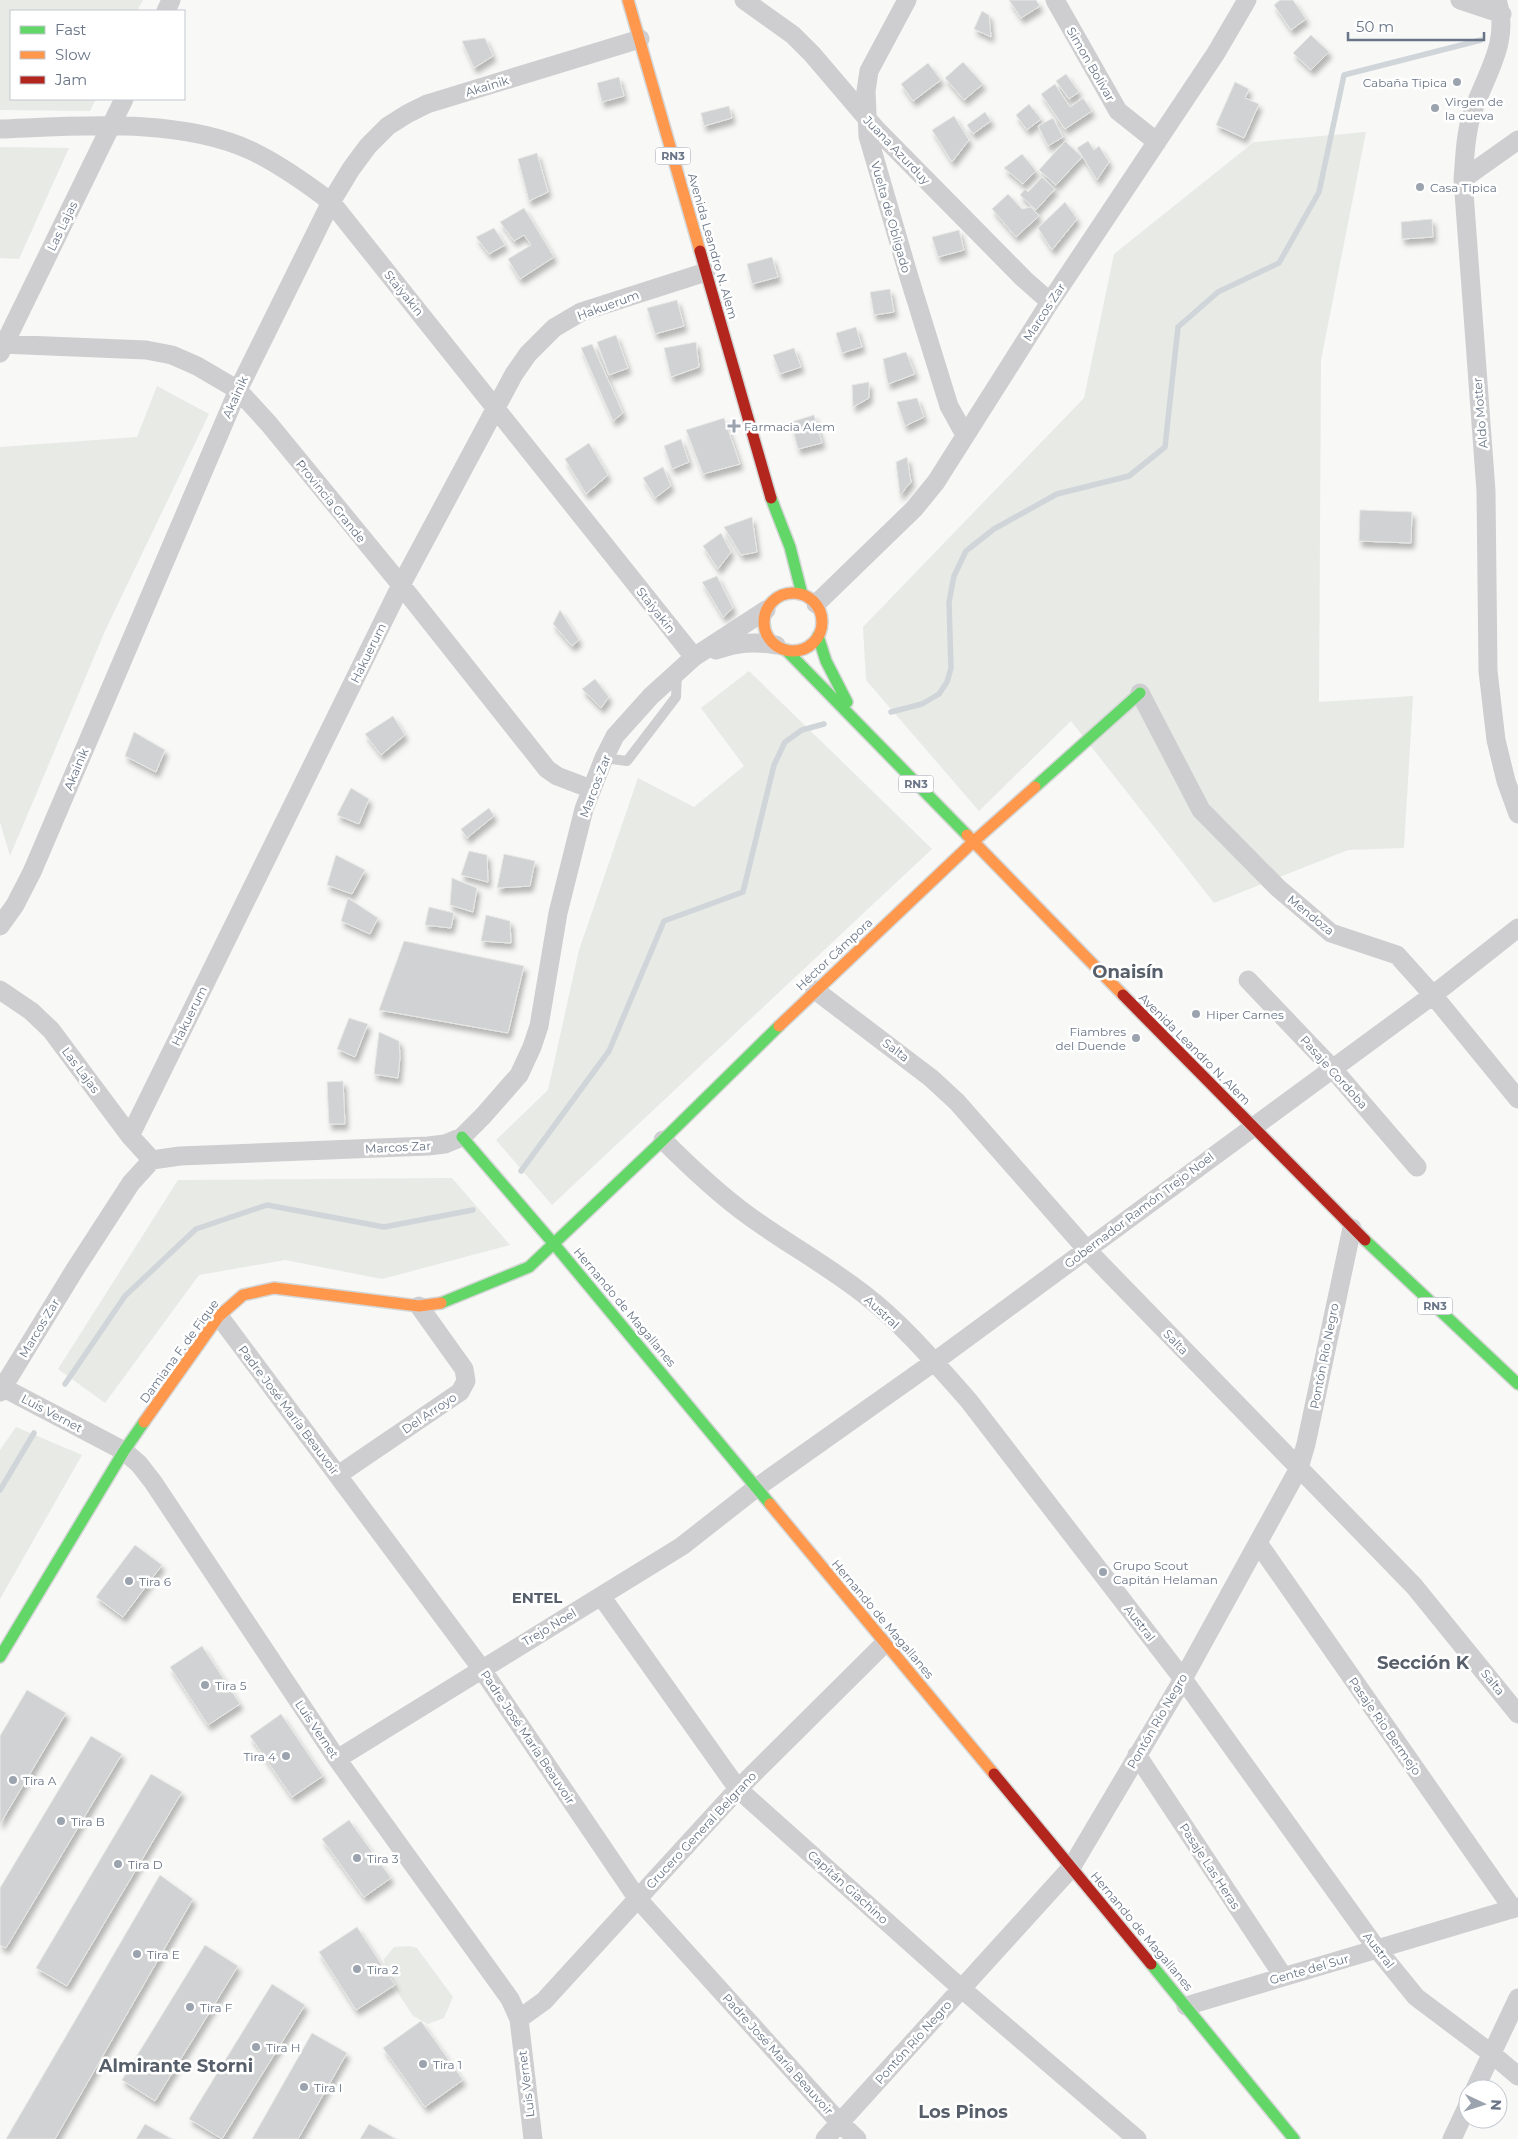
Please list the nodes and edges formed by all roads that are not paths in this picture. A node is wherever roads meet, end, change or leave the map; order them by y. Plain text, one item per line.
1 (628, 0) edge
2 (744, 0) edge
3 (907, 0) edge
4 (1055, 0) edge
5 (1247, 0) edge
6 (1460, 0) edge
7 (1500, 7) edge
8 (640, 39) junction
9 (124, 100) edge
10 (866, 118) junction
11 (111, 125) junction
12 (0, 129) edge
13 (1518, 140) edge
14 (1157, 142) junction
15 (1463, 179) junction
16 (331, 202) junction
17 (706, 272) junction
18 (1050, 302) junction
19 (1, 347) edge
20 (238, 390) junction
21 (496, 408) junction
22 (965, 435) junction
23 (771, 499) junction
24 (776, 539) dead end
25 (401, 585) junction
26 (774, 598) junction
27 (809, 599) junction
28 (818, 636) junction
29 (781, 648) junction
30 (694, 658) junction
31 (1140, 693) joint
32 (860, 725) junction
33 (591, 789) junction
34 (1518, 814) edge
35 (972, 843) junction
36 (0, 926) edge
37 (1518, 928) edge
38 (1248, 980) dead end
39 (0, 990) edge
40 (815, 990) junction
41 (1433, 995) junction
42 (1332, 1068) junction
43 (1518, 1100) edge
44 (1253, 1126) junction
45 (130, 1136) junction
46 (462, 1137) junction
47 (663, 1140) junction
48 (152, 1160) junction
49 (1417, 1167) dead end
50 (1352, 1228) junction
51 (554, 1244) junction
52 (1086, 1250) junction
53 (419, 1306) junction
54 (219, 1316) junction
55 (934, 1362) junction
56 (1518, 1384) edge
57 (1, 1388) edge
58 (124, 1450) junction
59 (1299, 1468) junction
60 (338, 1475) junction
61 (756, 1488) junction
62 (1258, 1543) junction
63 (601, 1596) junction
64 (885, 1643) junction
65 (0, 1658) edge
66 (481, 1668) junction
67 (1182, 1678) junction
68 (1518, 1714) edge
69 (1137, 1755) junction
70 (337, 1758) junction
71 (738, 1789) junction
72 (1071, 1868) junction
73 (637, 1898) junction
74 (1515, 1908) edge
75 (1376, 1949) junction
76 (1282, 1976) junction
77 (962, 1989) junction
78 (1518, 1998) edge
79 (1186, 2006) junction
80 (518, 2019) junction
81 (1492, 2054) junction
82 (1518, 2076) edge
83 (1481, 2079) edge
84 (1281, 2121) junction
85 (840, 2123) junction
86 (1458, 2126) edge
87 (533, 2139) edge
88 (825, 2139) edge
89 (857, 2139) edge
90 (1138, 2139) edge
91 (1294, 2139) edge
92 (1300, 2139) edge
93 (1452, 2139) edge

1 - 8 main road, Avenida Leandro N. Alem / RN3
2 - 10 street, Juana Azurduy
3 - 10 street, Vuelta de Obligado
4 - 14 street, Simon Bolivar
5 - 14 street, Marcos Zar
6 - 7 street
7 - 15 street, Aldo Motter
8 - 16 street, Akainik
8 - 17 main road, Avenida Leandro N. Alem / RN3
9 - 11 street, Las Lajas
10 - 18 street, Juana Azurduy
10 - 22 street, Vuelta de Obligado
11 - 12 street, Staiyakin
11 - 16 street, Staiyakin
11 - 19 street, Las Lajas
13 - 15 street
14 - 18 street, Marcos Zar
15 - 34 street, Aldo Motter
16 - 20 street, Akainik
16 - 21 street, Staiyakin
17 - 21 street, Hakuerum
17 - 23 main road, Avenida Leandro N. Alem / RN3
18 - 22 street, Marcos Zar
19 - 20 street, Provincia Grande
20 - 25 street, Provincia Grande
20 - 36 street, Akainik
21 - 25 street, Hakuerum
21 - 30 street, Staiyakin
22 - 27 street, Marcos Zar
23 - 24 main road, Avenida Leandro N. Alem / RN3
23 - 27 main road, Avenida Leandro N. Alem / RN3
25 - 33 street, Provincia Grande
25 - 45 street, Hakuerum
26 - 27 main road
26 - 29 main road, Avenida Leandro N. Alem / RN3
26 - 30 street, Marcos Zar
27 - 28 main road, Avenida Leandro N. Alem / RN3
28 - 29 main road
28 - 32 main road, Avenida Leandro N. Alem / RN3
29 - 30 street, Marcos Zar
29 - 32 main road, Avenida Leandro N. Alem / RN3
30 - 33 street, Marcos Zar
31 - 35 main road, Héctor Cámpora
31 - 41 street, Mendoza
32 - 35 main road, Avenida Leandro N. Alem / RN3
33 - 46 street, Marcos Zar
35 - 40 main road, Héctor Cámpora
35 - 44 main road, Avenida Leandro N. Alem / RN3
37 - 41 street, Gobernador Ramón Trejo Noel
38 - 42 street, Pasaje Cordoba
39 - 45 street, Las Lajas
40 - 47 main road, Héctor Cámpora
40 - 52 street, Salta
41 - 42 street, Gobernador Ramón Trejo Noel
41 - 43 street, Mendoza
42 - 44 street, Gobernador Ramón Trejo Noel
42 - 49 street, Pasaje Cordoba
44 - 50 main road, Avenida Leandro N. Alem / RN3
44 - 52 street, Gobernador Ramón Trejo Noel
45 - 48 street, Las Lajas
46 - 48 street, Marcos Zar
46 - 51 main road, Hernando de Magallanes
47 - 51 main road, Héctor Cámpora
47 - 55 street, Austral
48 - 57 street, Marcos Zar
50 - 56 main road, Avenida Leandro N. Alem / RN3
50 - 59 street, Pontón Río Negro
51 - 53 main road, Damiana F. de Fique
51 - 61 main road, Hernando de Magallanes
52 - 55 street, Gobernador Ramón Trejo Noel
52 - 59 street, Salta
53 - 54 main road, Damiana F. de Fique
53 - 60 street, Del Arroyo
54 - 58 main road, Damiana F. de Fique
54 - 60 street, Padre José María Beauvoir
55 - 61 street, Gobernador Ramón Trejo Noel
55 - 67 street, Austral
57 - 58 street, Luis Vernet
58 - 65 main road, Damiana F. de Fique
58 - 70 street, Luis Vernet
59 - 62 street, Pontón Río Negro
59 - 68 street, Salta
60 - 66 street, Padre José María Beauvoir
61 - 63 street, Trejo Noel
61 - 64 main road, Hernando de Magallanes
62 - 67 street, Pontón Río Negro
62 - 74 street, Pasaje Rio Bermejo
63 - 66 street, Trejo Noel
63 - 71 street, Capitán Giachino
64 - 71 street, Crucero General Belgrano
64 - 72 main road, Hernando de Magallanes
66 - 70 street, Trejo Noel
66 - 73 street, Padre José María Beauvoir
67 - 69 street, Pontón Río Negro
67 - 75 street, Austral
69 - 72 street, Pontón Río Negro
69 - 76 street, Pasaje Las Heras
70 - 80 street, Luis Vernet
71 - 73 street, Crucero General Belgrano
71 - 77 street, Capitán Giachino
72 - 77 street, Pontón Río Negro
72 - 79 main road, Hernando de Magallanes
73 - 80 street, Crucero General Belgrano
73 - 85 street, Padre José María Beauvoir
74 - 75 street, Gente del Sur
75 - 76 street, Gente del Sur
75 - 81 street, Austral
76 - 79 street, Gente del Sur
77 - 85 street, Pontón Río Negro
77 - 90 street, Capitán Giachino
78 - 81 street
79 - 84 main road, Hernando de Magallanes
80 - 87 street, Luis Vernet
81 - 82 street, Austral
81 - 83 street
84 - 91 main road, Hernando de Magallanes
84 - 92 main road, Hernando de Magallanes
85 - 88 street, Pontón Río Negro
85 - 89 street, Padre José María Beauvoir
86 - 93 street

